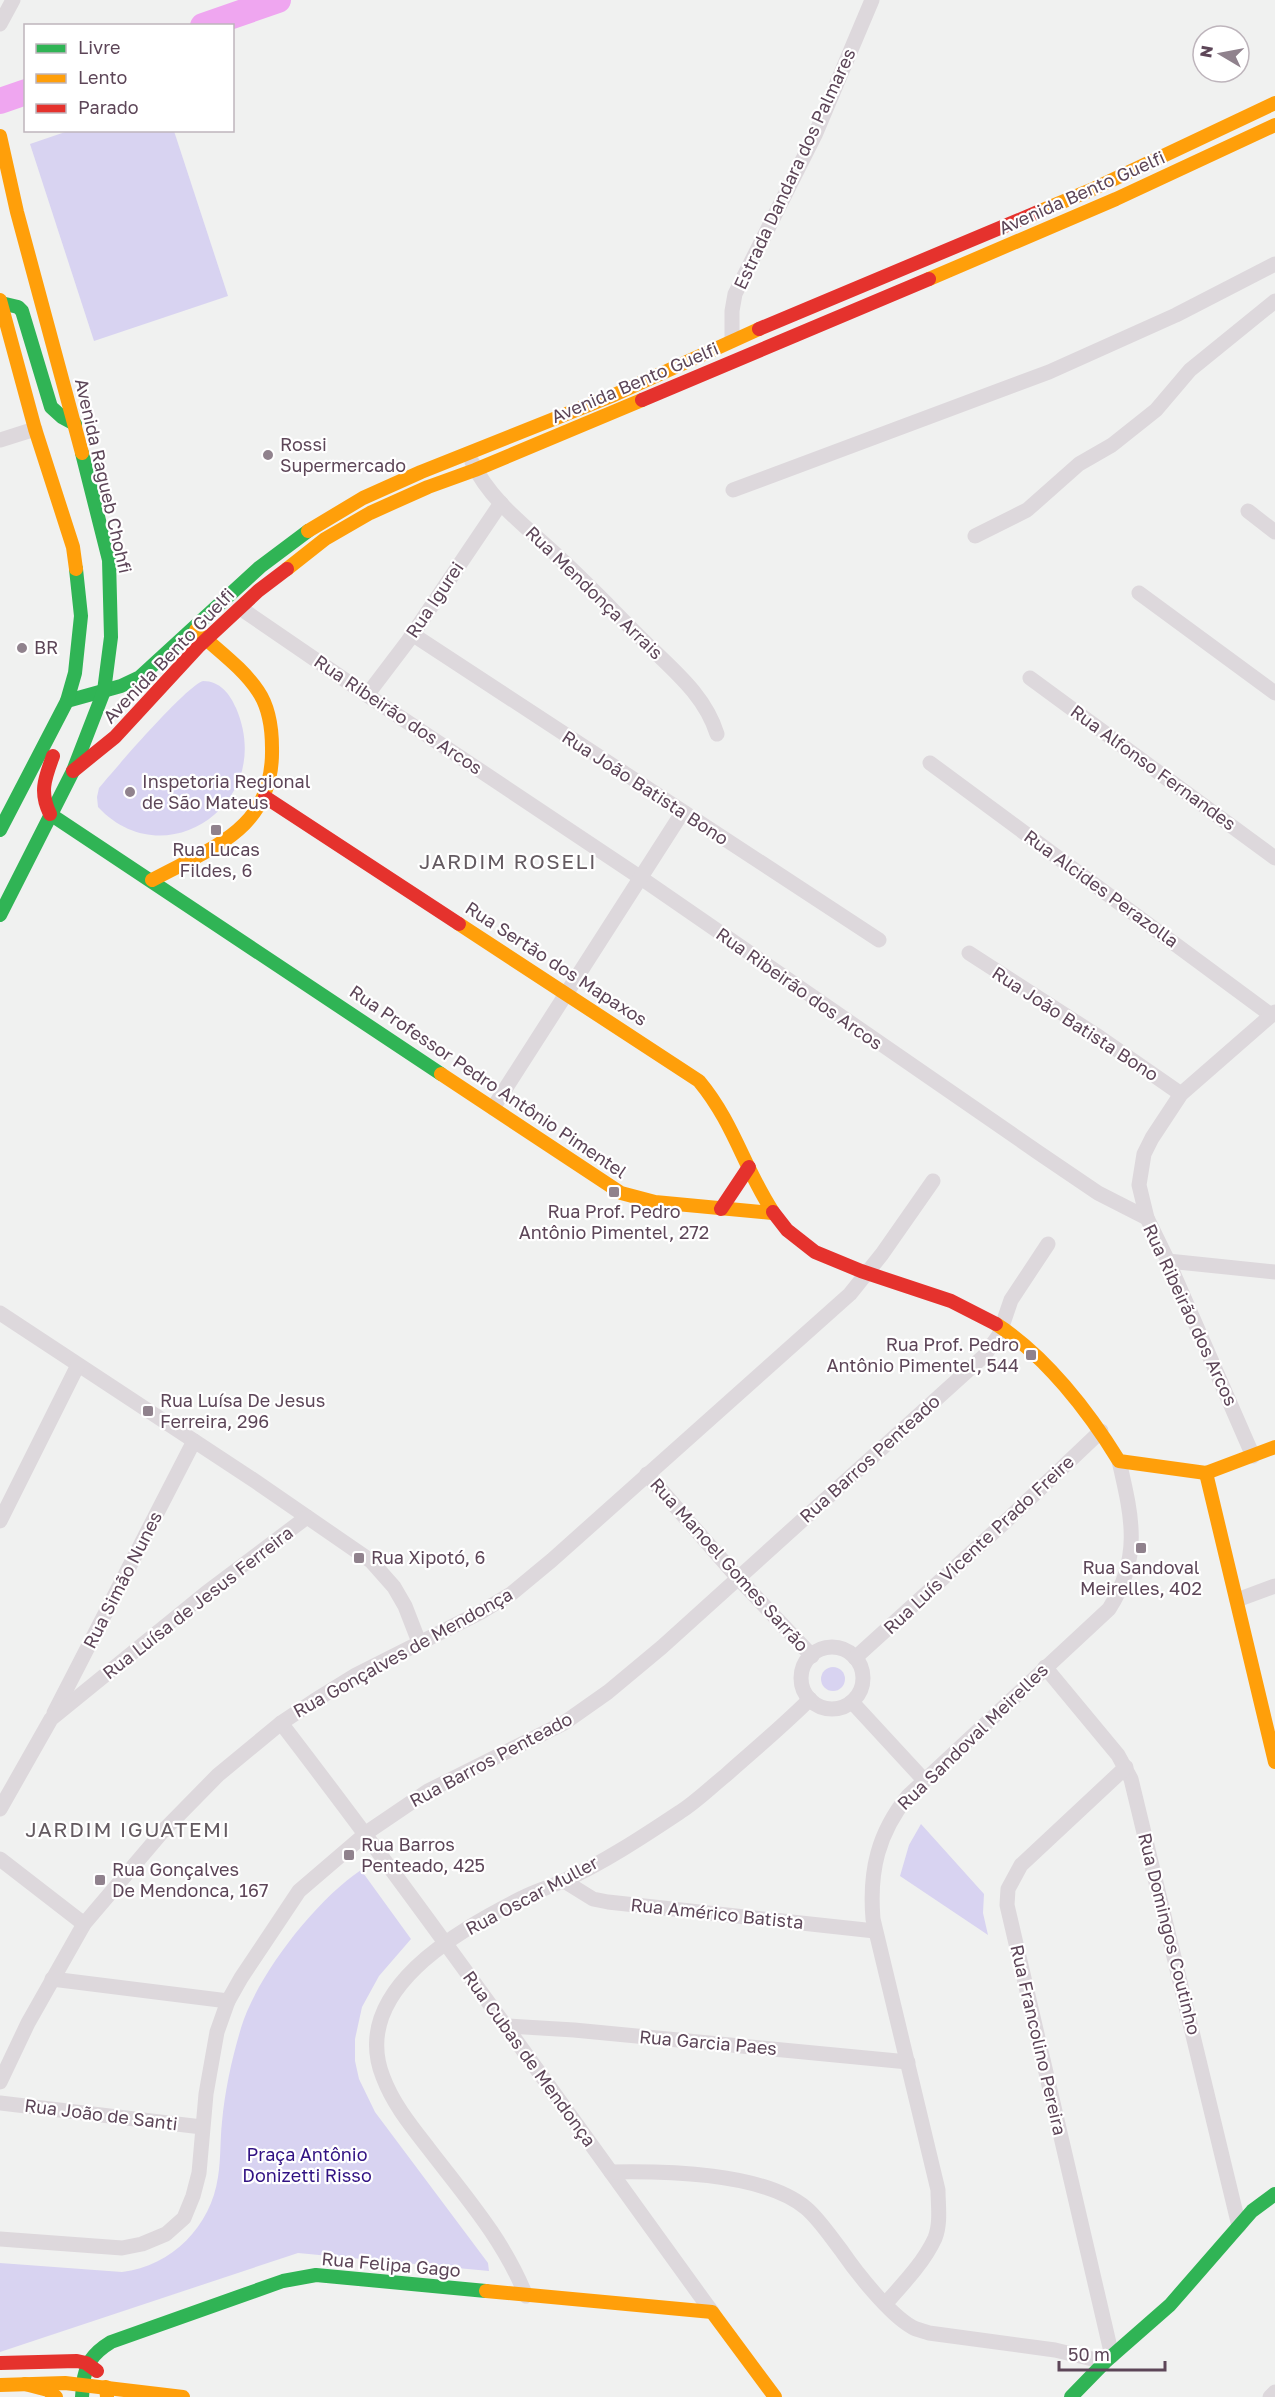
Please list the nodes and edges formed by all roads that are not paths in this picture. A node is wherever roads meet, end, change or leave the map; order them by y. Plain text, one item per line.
1 (13, 0) edge
2 (872, 0) edge
3 (0, 24) edge
4 (1275, 104) edge
5 (1275, 125) edge
6 (0, 136) edge
7 (1275, 264) edge
8 (1275, 301) edge
9 (0, 302) edge
10 (732, 340) junction
11 (75, 424) junction
12 (35, 429) junction
13 (0, 440) edge
14 (468, 454) junction
15 (475, 470) junction
16 (733, 490) dead end
17 (501, 503) junction
18 (1248, 511) dead end
19 (1275, 532) edge
20 (975, 536) dead end
21 (1139, 593) dead end
22 (240, 608) junction
23 (194, 628) junction
24 (412, 634) junction
25 (202, 644) junction
26 (1030, 678) dead end
27 (104, 691) junction
28 (1275, 693) edge
29 (367, 695) junction
30 (65, 704) junction
31 (717, 734) dead end
32 (930, 763) dead end
33 (73, 771) junction
34 (0, 796) edge
35 (265, 797) junction
36 (14, 804) junction
37 (682, 813) junction
38 (50, 814) junction
39 (0, 830) edge
40 (1275, 858) edge
41 (641, 878) junction
42 (152, 880) junction
43 (0, 915) edge
44 (879, 940) dead end
45 (969, 953) dead end
46 (567, 993) junction
47 (1273, 1013) edge
48 (1182, 1094) junction
49 (493, 1108) junction
50 (749, 1167) junction
51 (933, 1181) dead end
52 (722, 1209) junction
53 (772, 1213) junction
54 (1147, 1218) junction
55 (1048, 1244) dead end
56 (1168, 1261) junction
57 (1275, 1272) edge
58 (867, 1274) junction
59 (0, 1313) edge
60 (1002, 1328) junction
61 (78, 1365) junction
62 (1101, 1431) junction
63 (194, 1441) junction
64 (1275, 1447) edge
65 (1253, 1456) junction
66 (1119, 1461) junction
67 (1206, 1473) junction
68 (647, 1474) junction
69 (307, 1517) junction
70 (0, 1521) edge
71 (738, 1578) junction
72 (1275, 1586) edge
73 (1237, 1600) junction
74 (419, 1642) junction
75 (812, 1656) junction
76 (855, 1658) junction
77 (1045, 1667) junction
78 (810, 1699) junction
79 (852, 1702) junction
80 (51, 1719) junction
81 (280, 1723) junction
82 (1275, 1762) edge
83 (1126, 1767) junction
84 (924, 1780) junction
85 (0, 1809) edge
86 (366, 1834) junction
87 (0, 1859) edge
88 (564, 1881) junction
89 (84, 1924) junction
90 (875, 1931) junction
91 (446, 1943) junction
92 (52, 1979) junction
93 (228, 2001) junction
94 (507, 2026) junction
95 (908, 2062) junction
96 (1, 2074) edge
97 (0, 2103) edge
98 (202, 2127) junction
99 (611, 2172) junction
100 (1275, 2194) edge
101 (1239, 2226) junction
102 (0, 2239) edge
103 (525, 2296) junction
104 (886, 2303) junction
105 (712, 2312) junction
106 (1109, 2359) junction
107 (0, 2363) edge
108 (86, 2363) junction
109 (25, 2384) junction
110 (0, 2385) edge
111 (83, 2391) edge
112 (107, 2392) edge
113 (1275, 2392) edge
114 (56, 2397) edge
115 (183, 2397) edge
116 (775, 2397) edge
117 (1071, 2397) edge
118 (1270, 2397) edge

1 - 3 street
2 - 10 street, Estrada Dandara dos Palmares
4 - 10 main road, Avenida Bento Guelfi
5 - 15 main road, Avenida Bento Guelfi
6 - 11 main road, Avenida Ragueb Chohfi
7 - 16 street
8 - 20 street
9 - 11 main road
9 - 12 main road
10 - 14 main road, Avenida Bento Guelfi
11 - 27 main road, Avenida Ragueb Chohfi
12 - 13 street
12 - 30 main road
14 - 15 street, Rua Mendonça Arrais
14 - 23 main road, Avenida Bento Guelfi
15 - 17 street, Rua Mendonça Arrais
15 - 22 main road, Avenida Bento Guelfi
17 - 24 street, Rua Igurei
17 - 31 street, Rua Mendonça Arrais
18 - 19 street
21 - 28 street
22 - 25 main road, Avenida Bento Guelfi
22 - 29 street, Rua Ribeirão dos Arcos
23 - 25 main road
23 - 27 main road, Avenida Bento Guelfi
24 - 29 street, Rua Igurei
24 - 37 street, Rua João Batista Bono
25 - 33 main road, Avenida Bento Guelfi
25 - 35 main road
26 - 40 street, Rua Alfonso Fernandes
27 - 30 main road, Avenida Bento Guelfi
27 - 33 main road, Avenida Ragueb Chohfi
29 - 41 street, Rua Ribeirão dos Arcos
30 - 36 main road
30 - 38 main road
32 - 47 street, Rua Alcides Perazolla
33 - 38 main road, Avenida Ragueb Chohfi
34 - 36 street
35 - 42 main road
35 - 46 main road, Rua Sertão dos Mapaxos
36 - 39 main road
37 - 41 street
37 - 44 street, Rua João Batista Bono
38 - 42 main road, Rua Professor Pedro Antônio Pimentel
38 - 43 main road, Avenida Ragueb Chohfi
41 - 46 street
41 - 54 street, Rua Ribeirão dos Arcos
42 - 49 main road, Rua Professor Pedro Antônio Pimentel
45 - 48 street, Rua João Batista Bono
46 - 49 street
46 - 50 main road, Rua Sertão dos Mapaxos
47 - 48 street
48 - 54 street
49 - 52 main road, Rua Professor Pedro Antônio Pimentel
50 - 52 main road
50 - 53 main road, Rua Sertão dos Mapaxos
51 - 58 street, Rua Gonçalves de Mendonça
52 - 53 main road, Rua Professor Pedro Antônio Pimentel
53 - 58 main road
54 - 56 street, Rua Ribeirão dos Arcos
55 - 60 street, Rua Barros Penteado
56 - 57 street
56 - 65 street, Rua Ribeirão dos Arcos
58 - 60 main road
58 - 68 street, Rua Gonçalves de Mendonça
59 - 61 street, Rua Luísa de Jesus Ferreira
60 - 62 main road
60 - 71 street, Rua Barros Penteado
61 - 63 street, Rua Luísa de Jesus Ferreira
61 - 70 street
62 - 66 main road
62 - 76 street, Rua Luís Vicente Prado Freire
63 - 69 street, Rua Luísa de Jesus Ferreira
63 - 80 street, Rua Simão Nunes
64 - 65 main road
65 - 67 main road
66 - 67 main road
66 - 77 street, Rua Sandoval Meirelles
67 - 73 main road
68 - 71 street, Rua Manoel Gomes Sarrão
68 - 74 street, Rua Gonçalves de Mendonça
69 - 74 street
69 - 80 street, Rua Luísa de Jesus Ferreira
71 - 75 street, Rua Manoel Gomes Sarrão
71 - 86 street, Rua Barros Penteado
72 - 73 street
73 - 82 main road
74 - 81 street, Rua Gonçalves de Mendonça
75 - 76 street
75 - 78 street
76 - 79 street
77 - 83 street, Rua Domingos Coutinho
77 - 84 street, Rua Sandoval Meirelles
78 - 79 street
78 - 88 street, Rua Oscar Muller
79 - 84 street
80 - 85 street, Rua Luísa de Jesus Ferreira
81 - 86 street, Rua Cubas de Mendonça
81 - 89 street, Rua Gonçalves de Mendonça
83 - 101 street, Rua Domingos Coutinho
83 - 106 street, Rua Francolino Pereira
84 - 90 street, Rua Sandoval Meirelles
86 - 91 street, Rua Cubas de Mendonça
86 - 93 street, Rua Barros Penteado
87 - 89 street
88 - 90 street, Rua Américo Batista
88 - 91 street, Rua Oscar Muller
89 - 92 street, Rua Gonçalves de Mendonça
90 - 95 street, Rua Sandoval Meirelles
91 - 94 street, Rua Cubas de Mendonça
91 - 103 street, Rua Oscar Muller
92 - 93 street
92 - 96 street, Rua Gonçalves de Mendonça
93 - 98 street, Rua Barros Penteado
94 - 95 street, Rua Garcia Paes
94 - 99 street, Rua Cubas de Mendonça
95 - 104 street, Rua Sandoval Meirelles
97 - 98 street, Rua João de Santi
98 - 102 street, Rua Barros Penteado
99 - 104 street
99 - 105 street, Rua Cubas de Mendonça
100 - 101 main road
101 - 106 main road
103 - 105 main road, Rua Felipa Gago
103 - 108 main road, Rua Felipa Gago
104 - 106 street
105 - 116 main road, Rua Cubas de Mendonça
106 - 117 main road
107 - 108 main road
108 - 111 main road
108 - 112 main road
109 - 110 main road
109 - 111 main road
109 - 114 main road
111 - 112 main road
112 - 115 main road
113 - 118 street

